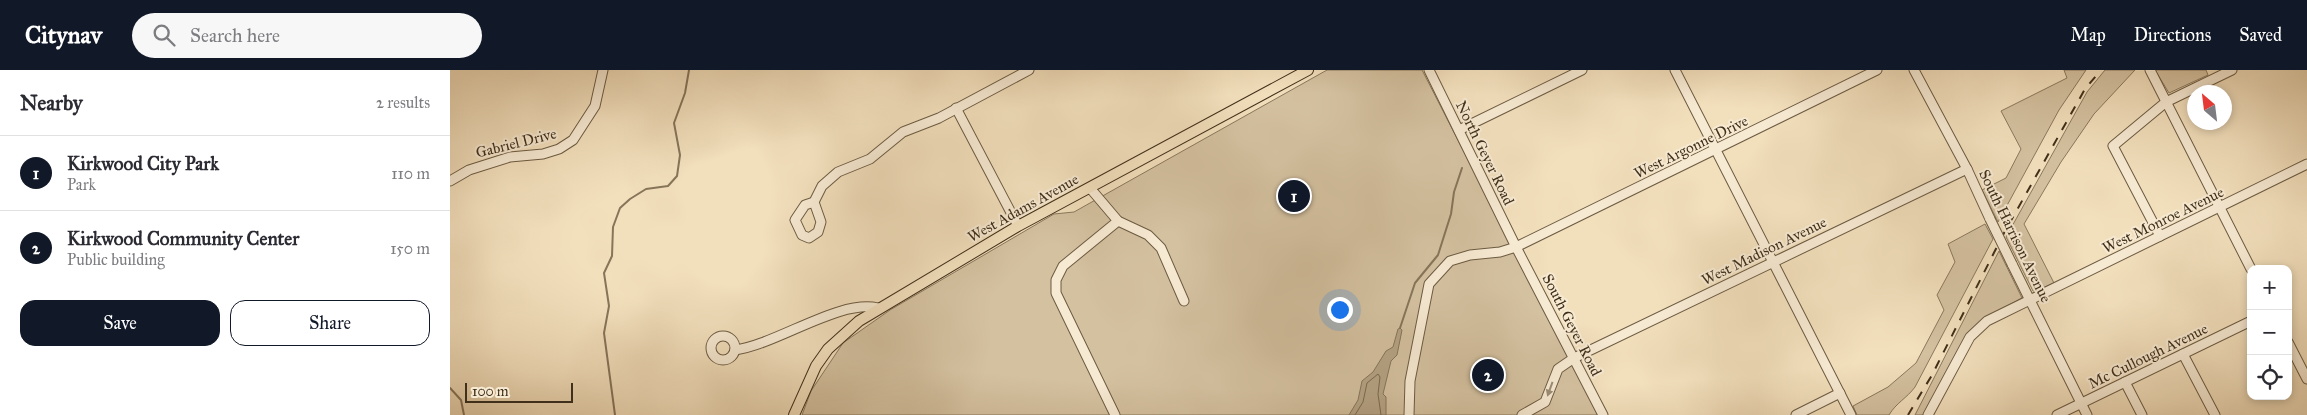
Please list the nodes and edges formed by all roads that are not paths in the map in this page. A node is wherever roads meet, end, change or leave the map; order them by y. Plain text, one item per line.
1 (603, 70) edge
2 (1029, 70) edge
3 (1308, 70) edge
4 (1429, 70) edge
5 (1582, 70) edge
6 (1675, 70) edge
7 (1877, 70) edge
8 (1914, 70) edge
9 (2150, 70) edge
10 (2232, 70) edge
11 (2166, 102) junction
12 (956, 108) junction
13 (1459, 130) junction
14 (1716, 149) junction
15 (2307, 164) edge
16 (1967, 169) junction
17 (450, 181) edge
18 (1090, 188) junction
19 (814, 202) dead end
20 (2219, 208) junction
21 (1118, 221) junction
22 (1018, 226) junction
23 (2160, 236) junction
24 (1516, 247) junction
25 (1774, 261) junction
26 (2249, 265) edge
27 (2031, 300) junction
28 (1184, 301) dead end
29 (878, 308) junction
30 (2247, 323) edge
31 (736, 350) dead end
32 (2292, 350) edge
33 (2184, 354) junction
34 (1574, 358) junction
35 (2307, 380) edge
36 (2125, 382) junction
37 (1840, 394) junction
38 (2081, 403) junction
39 (794, 415) edge
40 (1115, 415) edge
41 (1409, 415) edge
42 (1522, 415) edge
43 (1603, 415) edge
44 (1796, 415) edge
45 (1851, 415) edge
46 (1928, 415) edge
47 (2057, 415) edge
48 (2087, 415) edge
49 (2142, 415) edge
50 (2215, 415) edge

1 - 17 street, Gabriel Drive
2 - 12 street
3 - 18 main road, West Adams Avenue
4 - 13 street, North Geyer Road
5 - 13 street
6 - 14 street
7 - 14 street, West Argonne Drive
8 - 16 street, South Harrison Avenue
9 - 11 street
10 - 11 street
11 - 20 street
11 - 23 street
12 - 19 street
12 - 22 street
13 - 24 street, North Geyer Road
14 - 24 street, West Argonne Drive
14 - 25 street
15 - 20 street, West Monroe Avenue
16 - 25 street, West Madison Avenue
16 - 27 street, South Harrison Avenue, bridge
18 - 21 street
18 - 22 main road, West Adams Avenue
20 - 23 street, West Monroe Avenue
20 - 26 street
21 - 28 street
21 - 40 street
22 - 29 main road, West Adams Avenue
23 - 27 street, West Monroe Avenue
24 - 34 street, South Geyer Road
24 - 41 street, West Argonne Drive
25 - 34 street, West Madison Avenue
25 - 37 street
27 - 38 street, South Harrison Avenue
27 - 46 street, West Monroe Avenue
29 - 31 street
29 - 39 main road, West Adams Avenue
30 - 33 street, Mc Cullough Avenue
32 - 35 street
33 - 36 street, Mc Cullough Avenue
33 - 50 street
34 -> 42 street, West Madison Avenue
34 - 43 street, South Geyer Road
36 - 38 street, Mc Cullough Avenue
36 - 49 street
37 - 44 street
37 - 45 street
38 - 47 street, Mc Cullough Avenue
38 - 48 street, South Harrison Avenue

